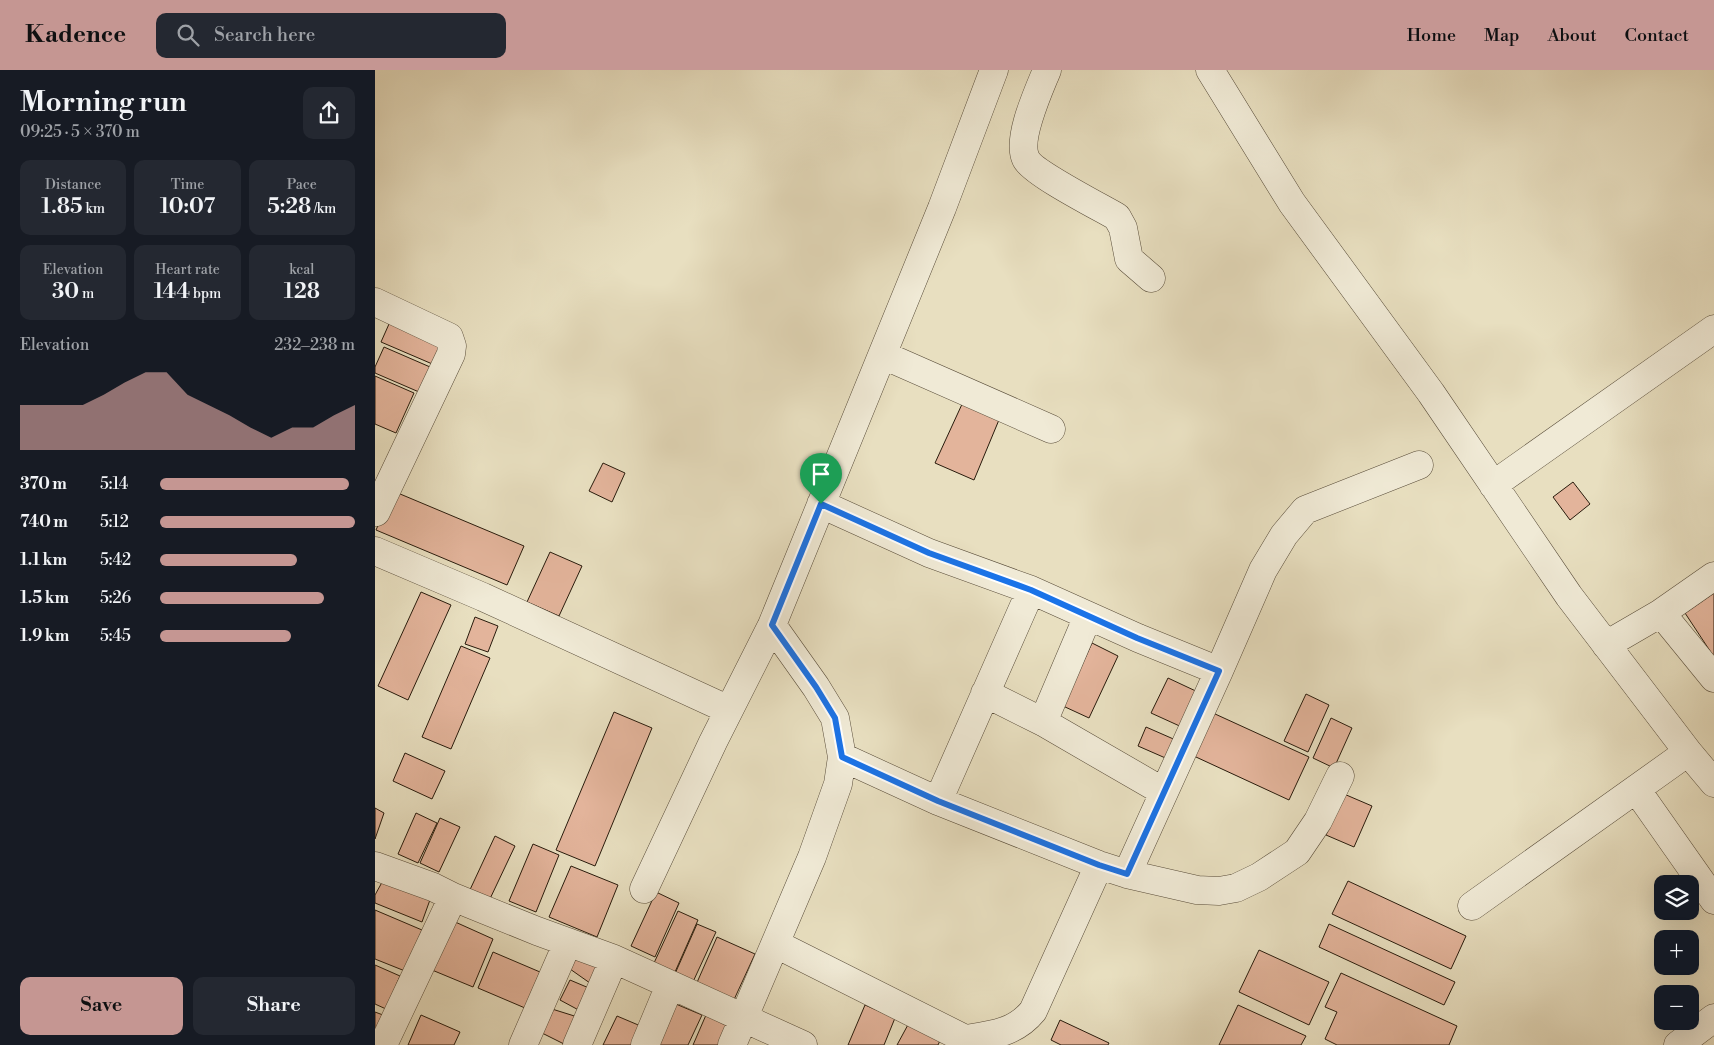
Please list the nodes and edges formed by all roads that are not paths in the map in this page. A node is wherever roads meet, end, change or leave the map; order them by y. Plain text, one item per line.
1 (994, 70) edge
2 (1047, 70) edge
3 (1210, 70) edge
4 (1151, 278) dead end
5 (375, 302) edge
6 (1714, 329) edge
7 (883, 355) junction
8 (1051, 429) dead end
9 (1419, 465) dead end
10 (1493, 485) junction
11 (821, 504) junction
12 (376, 512) edge
13 (375, 551) edge
14 (1714, 576) edge
15 (1031, 590) junction
16 (1661, 613) junction
17 (1088, 616) junction
18 (772, 625) junction
19 (1606, 645) junction
20 (1219, 671) junction
21 (1714, 678) edge
22 (985, 693) junction
23 (729, 710) junction
24 (1043, 722) junction
25 (1688, 752) junction
26 (842, 757) junction
27 (1340, 776) dead end
28 (1714, 783) edge
29 (1637, 789) junction
30 (1164, 792) junction
31 (938, 801) junction
32 (1099, 865) junction
33 (375, 866) edge
34 (1127, 874) junction
35 (644, 889) dead end
36 (453, 897) junction
37 (1714, 900) edge
38 (1472, 906) dead end
39 (568, 942) junction
40 (776, 944) junction
41 (614, 959) junction
42 (670, 985) junction
43 (1714, 1018) edge
44 (744, 1019) junction
45 (964, 1042) edge
46 (383, 1045) edge
47 (523, 1045) edge
48 (577, 1045) edge
49 (645, 1045) edge
50 (733, 1045) edge
51 (803, 1045) edge
52 (1678, 1045) edge

1 - 7 street
2 - 4 street
3 - 10 street
5 - 12 street
6 - 10 street
7 - 8 street
7 - 11 street
9 - 20 street
10 - 19 street
11 - 15 street
11 - 18 street
13 - 23 street
14 - 16 street
15 - 17 street
15 - 22 street
16 - 19 street
16 - 21 street
17 - 20 street
17 - 24 street
18 - 23 street
18 - 26 street
19 - 25 street
20 - 30 street
22 - 24 street
22 - 31 street
23 - 35 street
24 - 30 street
25 - 28 street
25 - 29 street
26 - 31 street
26 - 40 street
27 - 34 street
29 - 37 street
29 - 38 street
30 - 34 street
31 - 32 street
32 - 34 street
32 - 45 street
33 - 36 street
36 - 39 street
36 - 46 street
39 - 41 street
39 - 47 street
40 - 44 street
40 - 45 street
41 - 42 street
41 - 48 street
42 - 44 street
42 - 49 street
43 - 52 street
44 - 50 street
44 - 51 street

